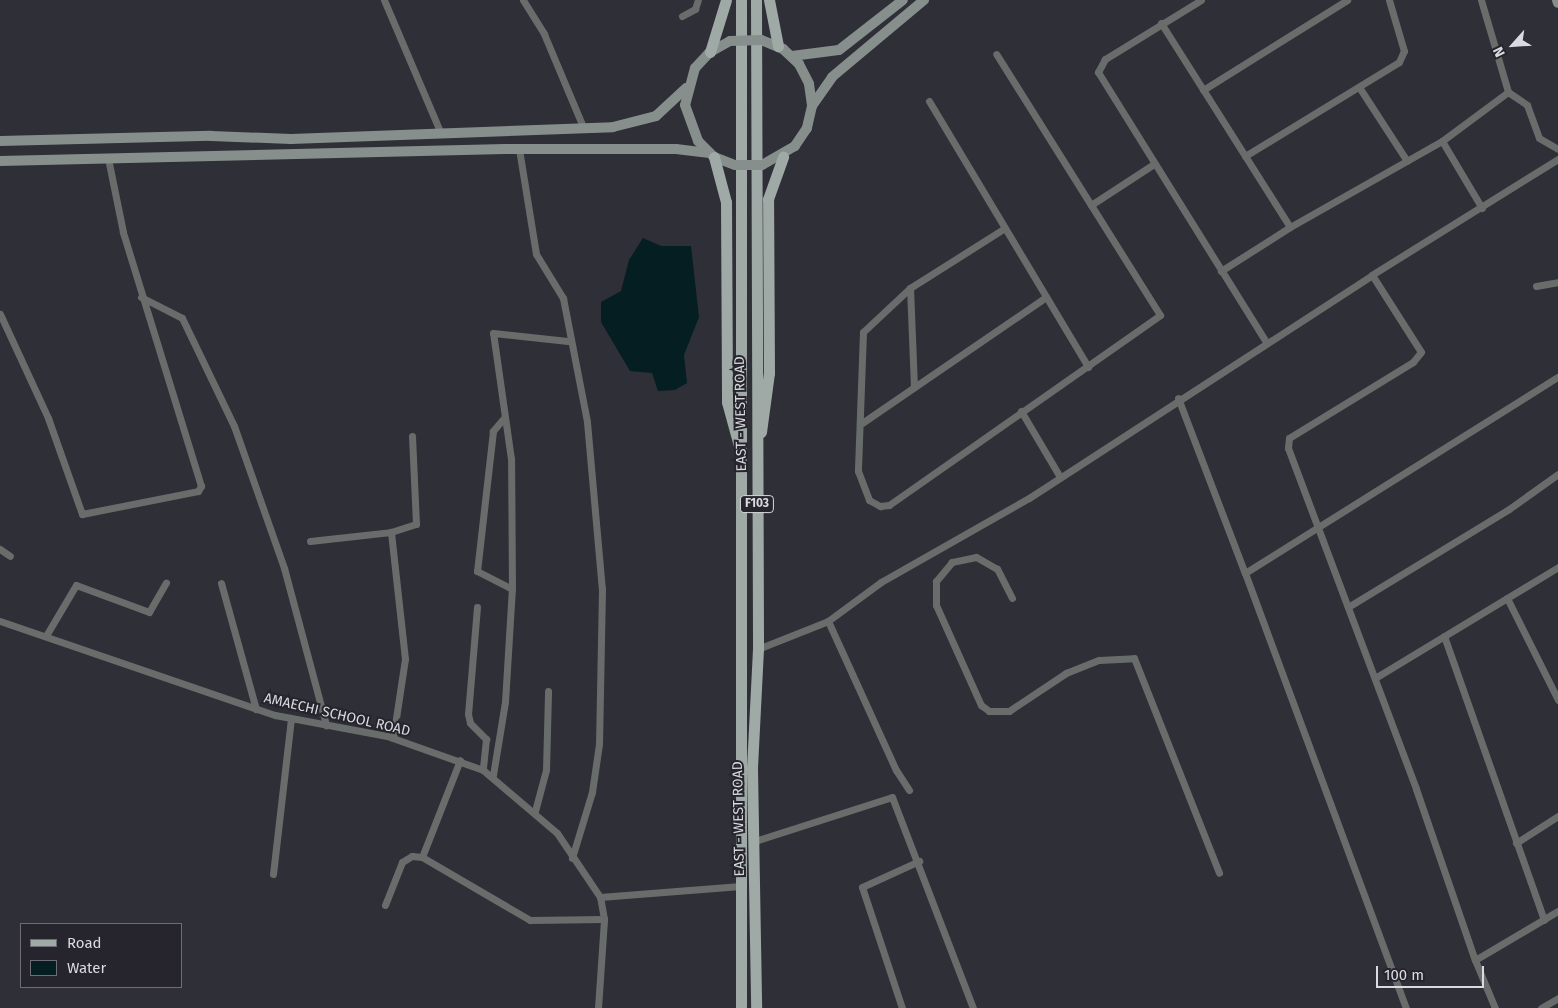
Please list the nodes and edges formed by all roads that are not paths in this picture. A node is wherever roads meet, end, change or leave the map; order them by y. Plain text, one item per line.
1 (384, 0) edge
2 (523, 0) edge
3 (698, 0) edge
4 (726, 0) edge
5 (741, 0) edge
6 (756, 0) edge
7 (769, 0) edge
8 (902, 0) edge
9 (924, 0) edge
10 (1201, 0) edge
11 (1347, 0) edge
12 (1389, 0) edge
13 (1481, 0) edge
14 (682, 16) dead end
15 (1161, 23) junction
16 (778, 46) junction
17 (710, 52) junction
18 (996, 54) dead end
19 (792, 56) junction
20 (1358, 87) junction
21 (686, 88) junction
22 (1203, 90) junction
23 (1508, 92) junction
24 (928, 101) dead end
25 (812, 106) junction
26 (583, 127) junction
27 (440, 131) junction
28 (0, 141) edge
29 (1442, 141) junction
30 (519, 149) junction
31 (1558, 149) edge
32 (712, 155) junction
33 (1245, 156) junction
34 (783, 157) junction
35 (108, 158) junction
36 (1558, 158) edge
37 (0, 161) edge
38 (1407, 161) junction
39 (1154, 164) junction
40 (1091, 205) junction
41 (1482, 208) junction
42 (1290, 227) junction
43 (1004, 228) junction
44 (1222, 271) junction
45 (1372, 275) junction
46 (1558, 282) edge
47 (1536, 286) dead end
48 (910, 288) junction
49 (1046, 297) junction
50 (141, 298) junction
51 (0, 314) edge
52 (568, 341) junction
53 (1266, 342) junction
54 (1088, 367) junction
55 (1558, 377) edge
56 (914, 387) junction
57 (1178, 398) junction
58 (1021, 411) junction
59 (504, 419) junction
60 (862, 423) junction
61 (412, 436) dead end
62 (757, 454) junction
63 (744, 461) junction
64 (1558, 474) edge
65 (1060, 477) junction
66 (1318, 528) junction
67 (391, 532) junction
68 (310, 541) dead end
69 (0, 549) edge
70 (10, 556) dead end
71 (1558, 567) edge
72 (1245, 573) junction
73 (166, 583) dead end
74 (221, 583) dead end
75 (512, 589) junction
76 (1012, 598) dead end
77 (1507, 598) junction
78 (1348, 606) junction
79 (477, 607) dead end
80 (0, 621) edge
81 (828, 621) junction
82 (48, 634) junction
83 (1444, 636) junction
84 (758, 649) junction
85 (1375, 678) junction
86 (548, 691) dead end
87 (1558, 700) edge
88 (256, 709) junction
89 (290, 719) junction
90 (326, 725) junction
91 (393, 738) junction
92 (460, 760) junction
93 (483, 770) junction
94 (492, 775) junction
95 (909, 790) dead end
96 (536, 811) junction
97 (1558, 816) edge
98 (756, 841) junction
99 (1516, 842) junction
100 (422, 857) junction
101 (572, 858) junction
102 (919, 861) junction
103 (1219, 873) dead end
104 (273, 874) dead end
105 (741, 886) junction
106 (600, 897) junction
107 (385, 905) dead end
108 (1558, 911) edge
109 (604, 919) junction
110 (1544, 920) junction
111 (1475, 960) junction
112 (1558, 998) edge
113 (598, 1008) edge
114 (741, 1008) edge
115 (756, 1008) edge
116 (902, 1008) edge
117 (973, 1008) edge
118 (1406, 1008) edge
119 (1495, 1008) edge
120 (1542, 1008) edge

1 - 27 street
2 - 26 street
3 - 14 street
4 - 17 main road
5 - 63 main road, EAST - WEST ROAD / F103
6 - 62 main road, EAST - WEST ROAD / F103
7 - 16 main road
8 - 19 main road
9 - 25 main road
10 - 15 street
11 - 22 street
12 - 20 street
13 - 23 street
15 - 22 street
15 - 39 street
16 - 17 main road, bridge
16 - 19 main road
17 - 21 main road
18 - 40 street
19 - 25 main road
20 - 33 street
20 - 38 street
21 - 26 main road
21 - 32 main road
22 - 33 street
23 - 29 street
23 - 31 street
24 - 43 street
25 - 34 main road
26 - 27 main road
27 - 28 main road
29 - 38 street
29 - 41 street
30 - 32 main road
30 - 35 main road
30 - 52 street
32 - 34 main road, bridge
32 - 63 main road
33 - 42 street
34 - 62 main road
35 - 37 main road
35 - 50 street
36 - 41 street
38 - 42 street
39 - 40 street
39 - 44 street
40 - 54 street
41 - 45 street
42 - 44 street
43 - 48 street
43 - 49 street
44 - 53 street
45 - 53 street
45 - 66 street
46 - 47 street
48 - 56 street
48 - 60 street
49 - 54 street
49 - 56 street
50 - 51 street
50 - 90 street
52 - 59 street
52 - 101 street
53 - 57 street
54 - 58 street
55 - 66 street
56 - 60 street
57 - 65 street
57 - 72 street
58 - 60 street
58 - 65 street
59 - 75 street
59 - 75 street
61 - 67 street
62 - 84 main road, EAST - WEST ROAD / F103
63 - 105 main road, EAST - WEST ROAD / F103
64 - 78 street
65 - 81 street
66 - 72 street
66 - 78 street
67 - 68 street
67 - 91 street
69 - 70 street
71 - 77 street
72 - 118 street
73 - 82 street
74 - 88 street
75 - 94 street
76 - 103 street
77 - 83 street
77 - 87 street
78 - 85 street
79 - 93 street
80 - 82 street, AMAECHI SCHOOL ROAD
81 - 84 street
81 - 95 street
82 - 88 street, AMAECHI SCHOOL ROAD
83 - 85 street
83 - 99 street
84 - 98 main road, EAST - WEST ROAD / F103
85 - 111 street
86 - 96 street
88 - 89 street, AMAECHI SCHOOL ROAD
89 - 90 street, AMAECHI SCHOOL ROAD
89 - 104 street
90 - 91 street, AMAECHI SCHOOL ROAD
91 - 92 street, AMAECHI SCHOOL ROAD
92 - 93 street, AMAECHI SCHOOL ROAD
92 - 100 street
93 - 94 street, AMAECHI SCHOOL ROAD
94 - 96 street, AMAECHI SCHOOL ROAD
96 - 101 street, AMAECHI SCHOOL ROAD
97 - 99 street
98 - 102 street
98 - 115 main road, EAST - WEST ROAD / F103
99 - 110 street
100 - 107 street
100 - 109 street
101 - 106 street, AMAECHI SCHOOL ROAD
102 - 116 street
102 - 117 street
105 - 106 street
105 - 114 main road, EAST - WEST ROAD / F103
106 - 109 street
108 - 110 street
109 - 113 street
110 - 111 street
111 - 119 street
112 - 120 street

